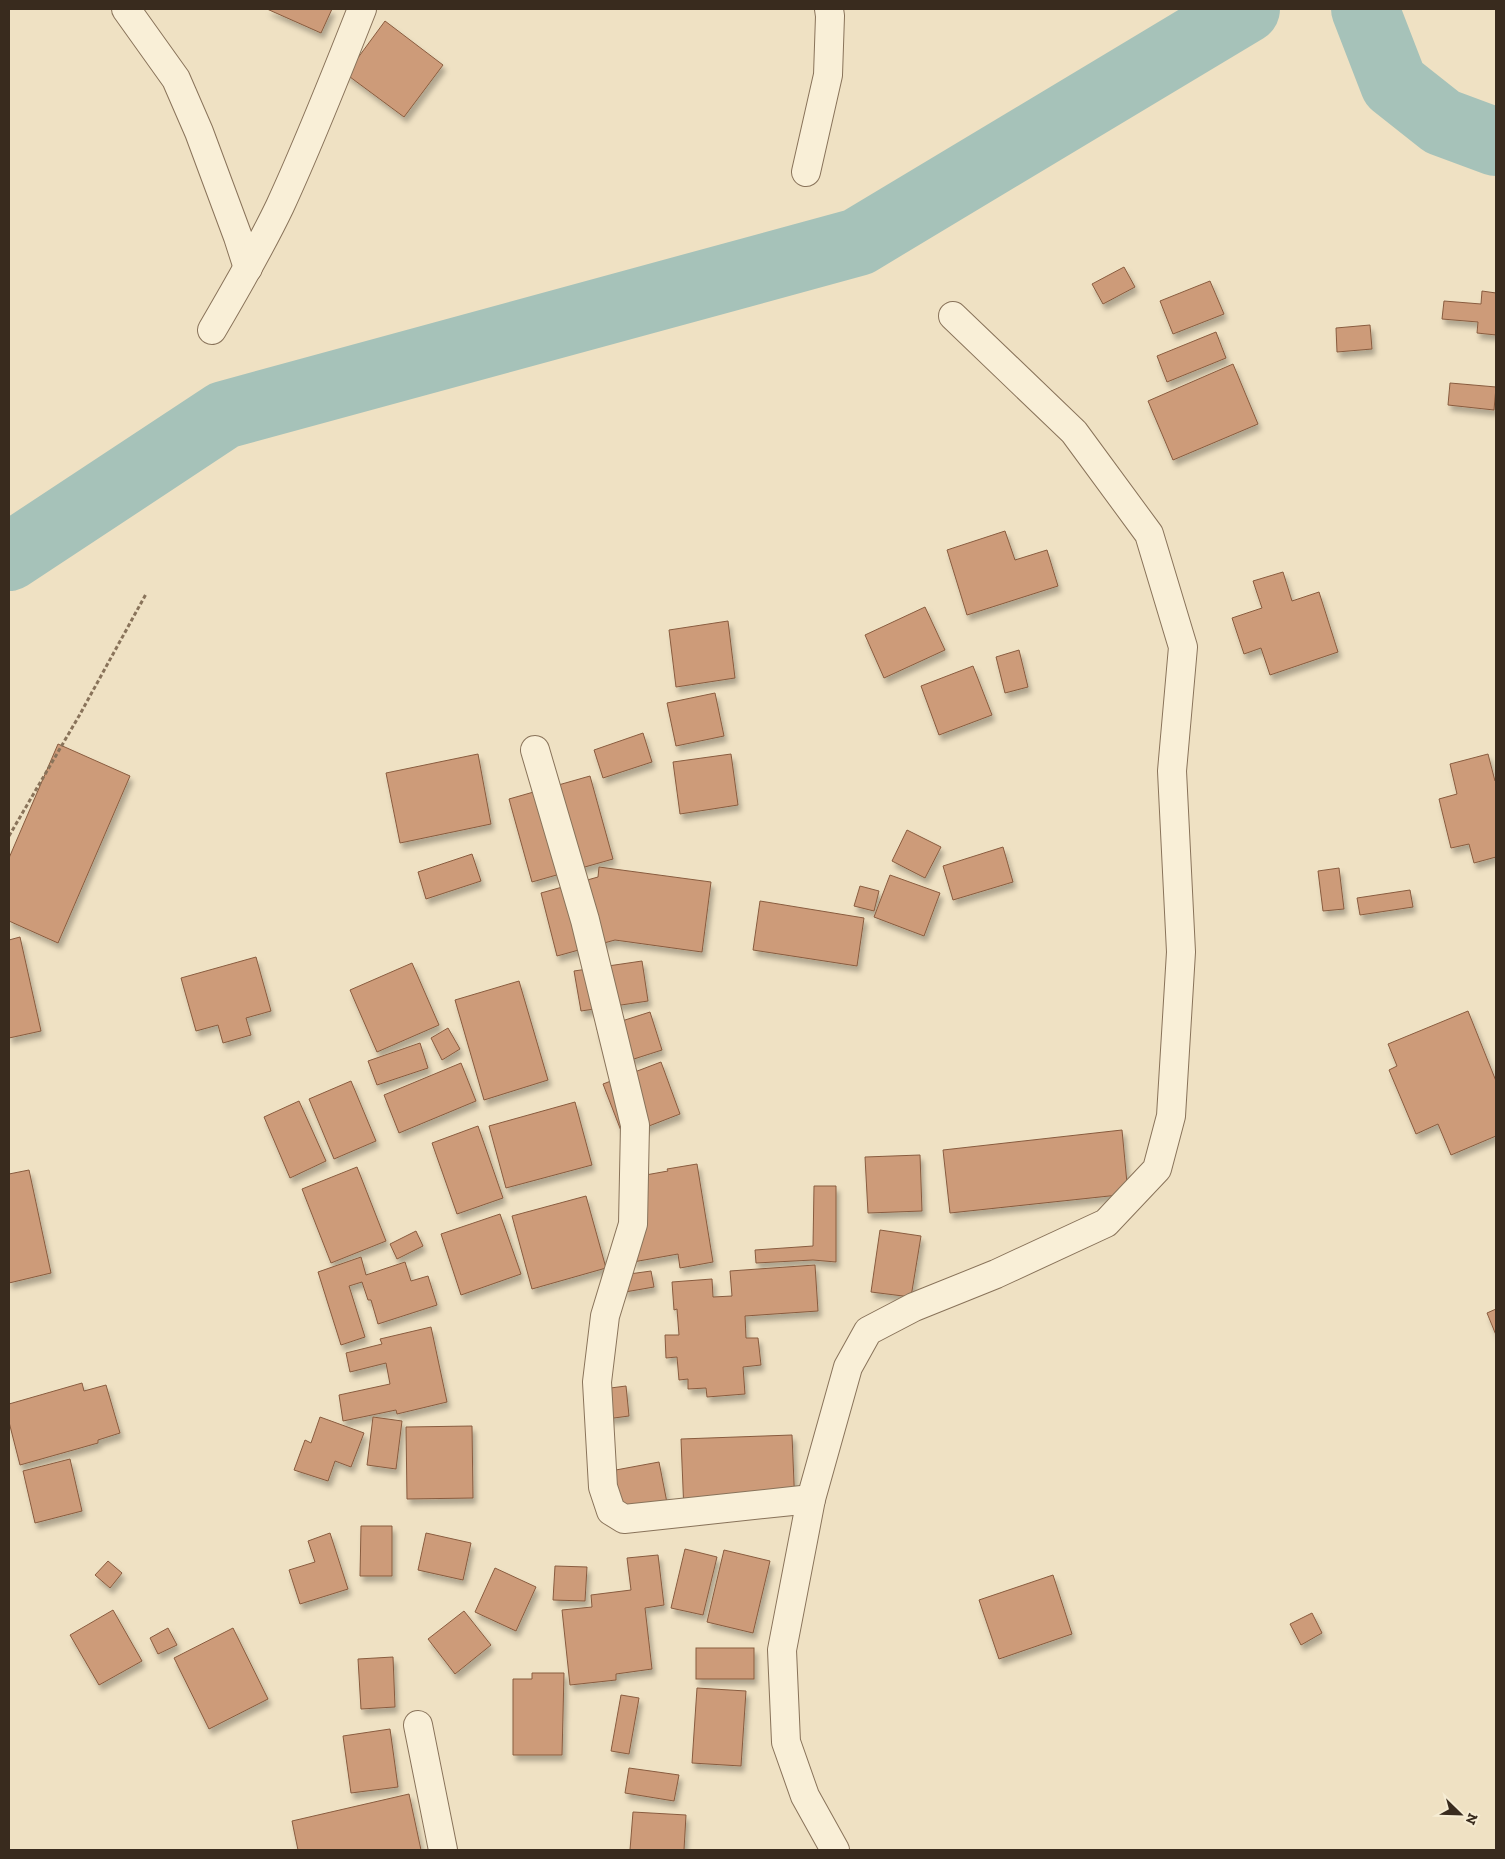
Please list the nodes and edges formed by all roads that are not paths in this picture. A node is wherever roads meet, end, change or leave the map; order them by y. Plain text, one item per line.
1 (126, 9) edge
2 (362, 9) edge
3 (829, 9) edge
4 (806, 172) dead end
5 (248, 268) junction
6 (953, 316) dead end
7 (212, 330) dead end
8 (535, 750) dead end
9 (811, 1499) junction
10 (418, 1725) dead end
11 (443, 1850) edge
12 (835, 1850) edge

1 - 5 street
2 - 5 street
3 - 4 street
5 - 7 street
6 - 9 street
8 - 9 street
9 - 12 street
10 - 11 street

